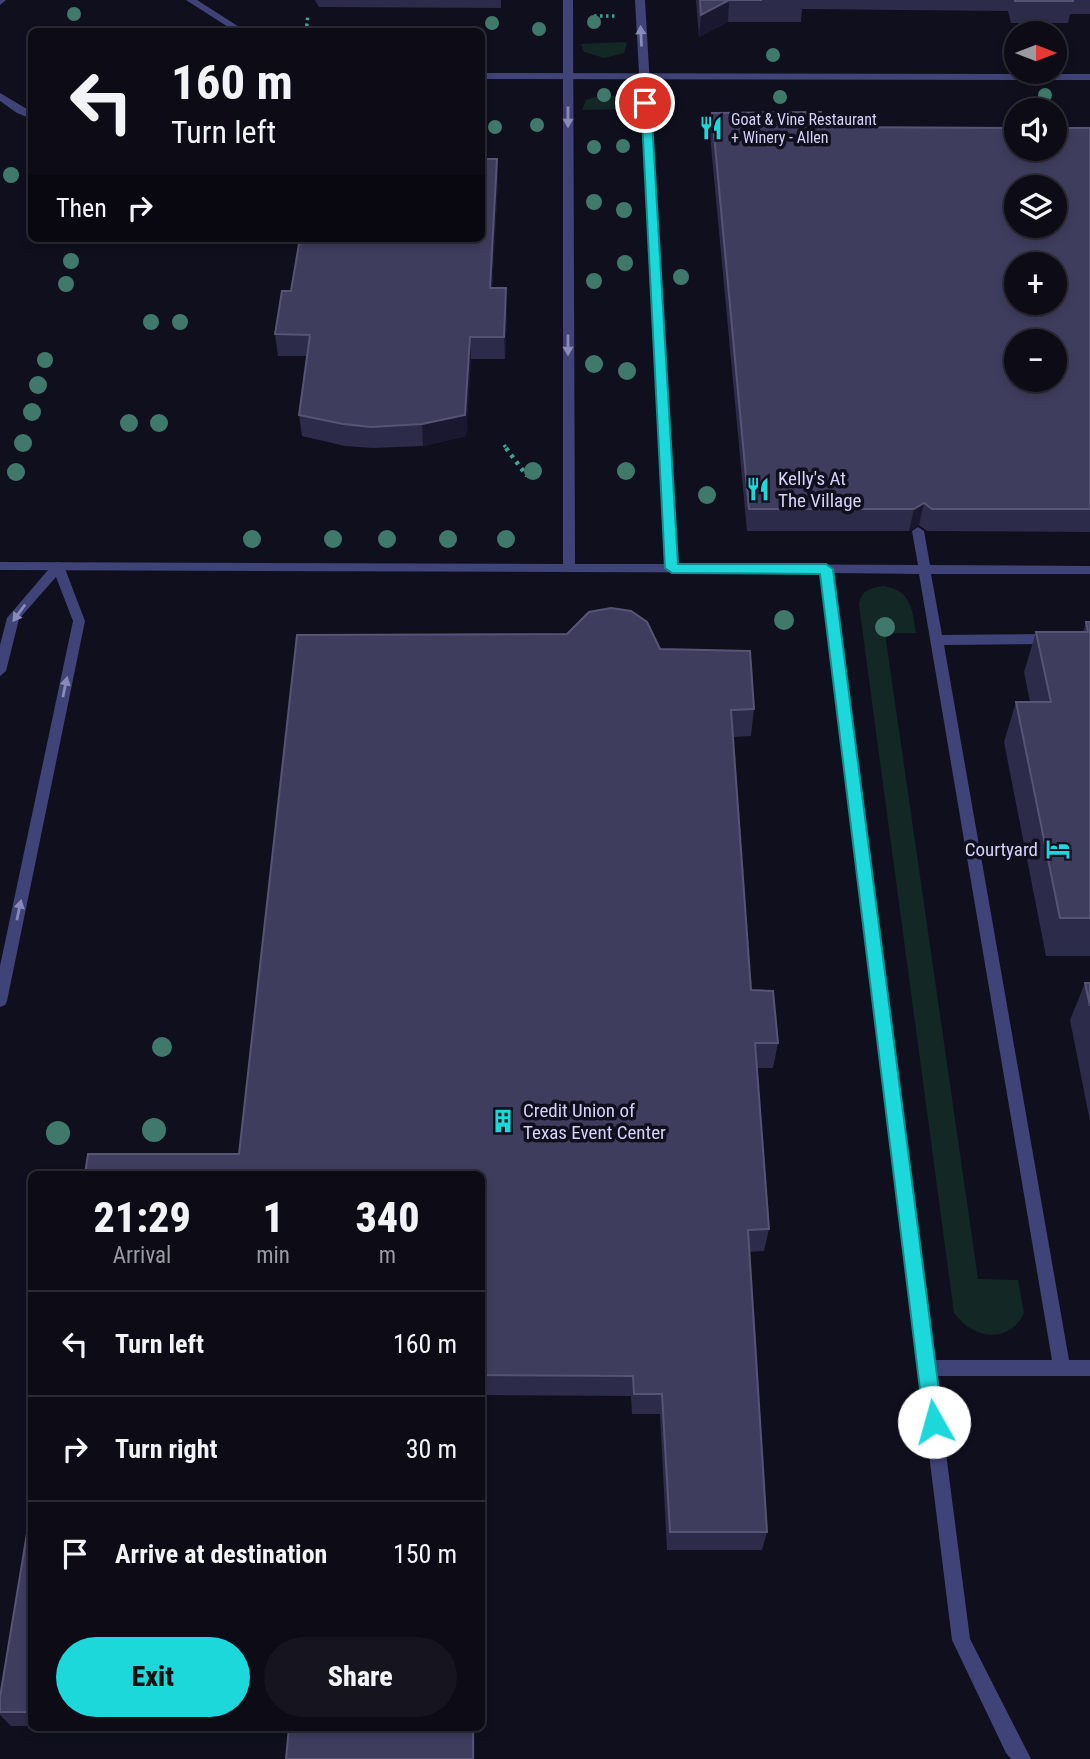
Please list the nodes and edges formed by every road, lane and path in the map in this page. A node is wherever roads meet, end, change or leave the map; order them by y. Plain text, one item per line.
1 (191, 0) edge
2 (568, 0) edge
3 (640, 0) edge
4 (308, 15) dead end
5 (568, 16) junction
6 (640, 16) junction
7 (236, 28) edge
8 (306, 28) edge
9 (485, 76) edge
10 (568, 76) junction
11 (643, 76) junction
12 (1090, 77) edge
13 (0, 96) edge
14 (28, 114) edge
15 (504, 445) dead end
16 (527, 476) dead end
17 (918, 531) edge
18 (0, 566) edge
19 (58, 566) junction
20 (569, 568) junction
21 (672, 568) junction
22 (826, 569) junction
23 (926, 569) junction
24 (1090, 570) edge
25 (1062, 639) edge
26 (938, 640) junction
27 (0, 671) edge
28 (0, 1001) edge
29 (927, 1368) junction
30 (1062, 1368) junction
31 (1090, 1368) edge
32 (1022, 1759) edge

1 - 7 street
2 - 5 street
3 - 6 street
4 - 8 path
5 - 6 path
5 - 10 street
11 -> 6 street
9 - 10 street
10 - 11 street
10 -> 20 street
11 - 12 street
11 - 21 street
13 - 14 street
15 - 16 path
17 - 23 street
18 - 19 street
19 - 20 street
19 -> 27 street
28 -> 19 street
20 - 21 street
21 - 22 street
22 - 23 street
22 - 29 street
23 - 24 street
23 - 26 street
25 - 26 street
26 - 30 street
29 - 30 street
29 - 32 street
30 - 31 street

